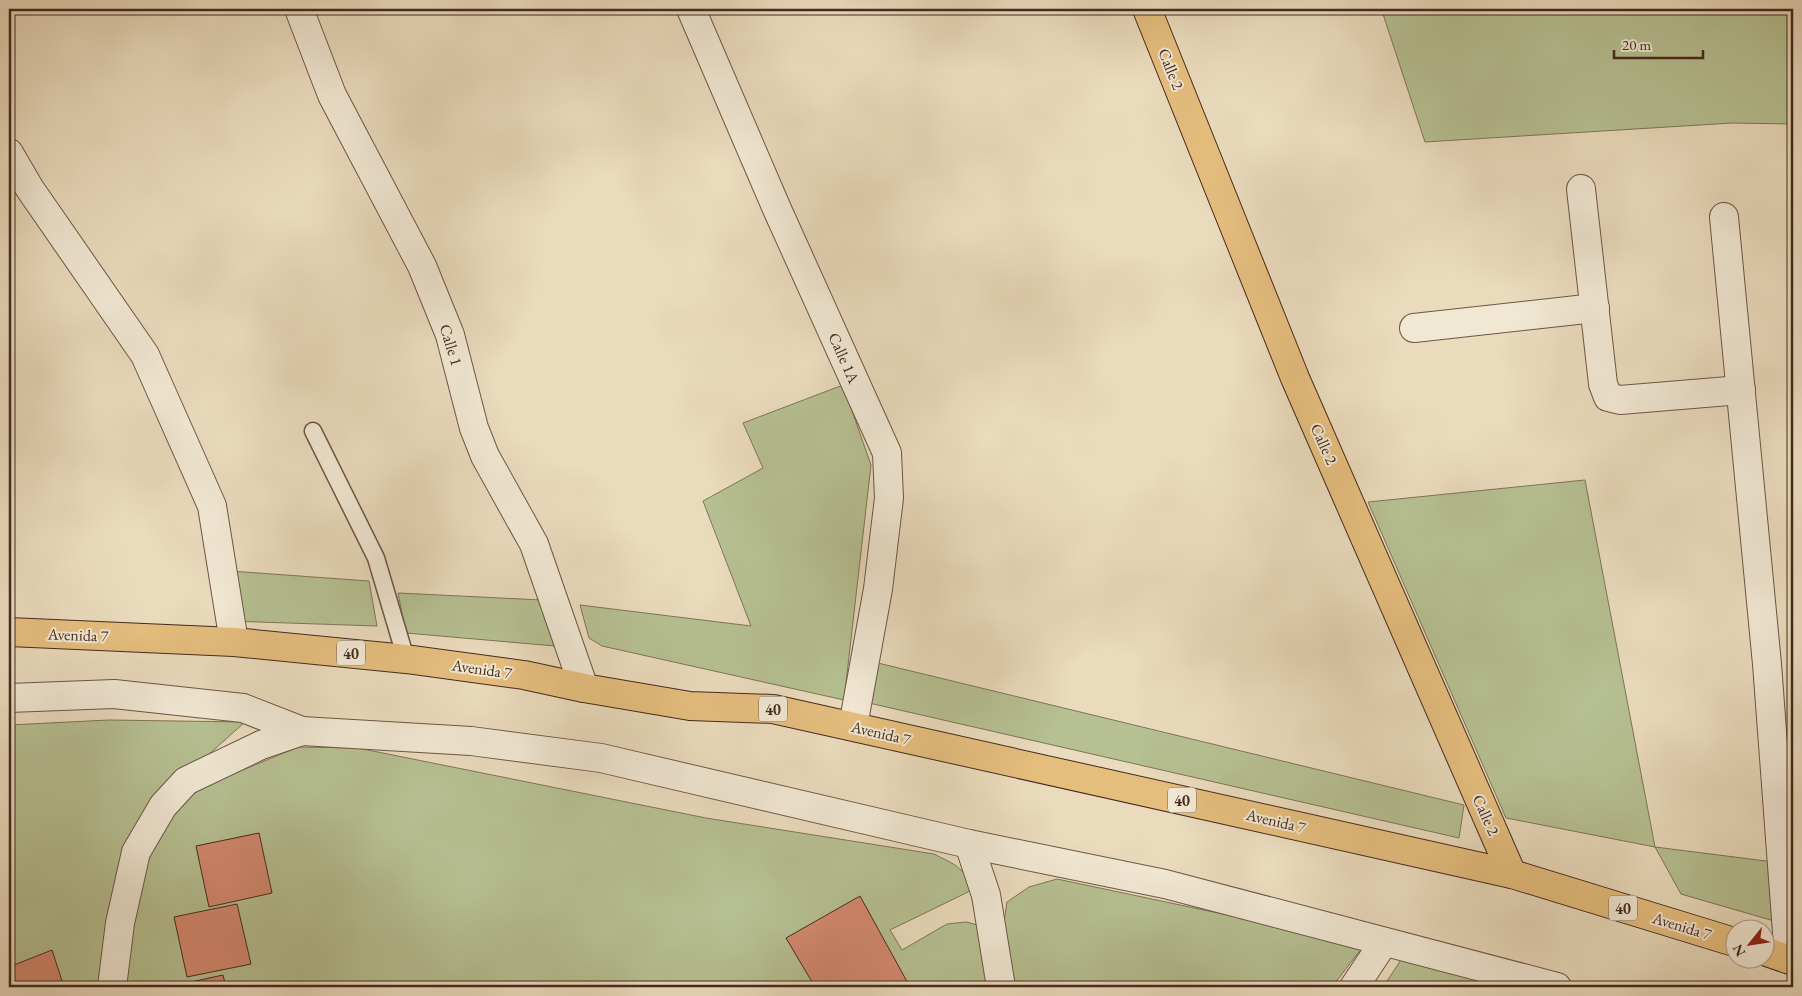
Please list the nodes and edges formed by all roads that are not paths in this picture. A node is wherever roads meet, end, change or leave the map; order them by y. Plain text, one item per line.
1 (299, 9) edge
2 (691, 9) edge
3 (1148, 9) edge
4 (9, 153) edge
5 (1582, 189) dead end
6 (1724, 217) dead end
7 (1595, 308) junction
8 (1414, 328) dead end
9 (1741, 390) junction
10 (313, 431) dead end
11 (9, 632) edge
12 (234, 642) junction
13 (406, 659) junction
14 (584, 688) junction
15 (9, 698) edge
16 (853, 726) junction
17 (302, 731) junction
18 (969, 844) junction
19 (1512, 874) junction
20 (1724, 939) edge
21 (1384, 942) junction
22 (1782, 957) edge
23 (112, 987) edge
24 (1001, 987) edge
25 (1354, 987) edge
26 (1557, 987) edge

1 - 14 street, Calle 1
2 - 16 street, Calle 1A
3 - 19 main road, Calle 2
4 - 12 street
5 - 7 street
6 - 9 street
7 - 8 street
7 - 9 street
9 - 22 street
10 - 13 lane
11 - 12 main road, Avenida 7 / 40
12 - 13 main road, Avenida 7 / 40
13 - 14 main road, Avenida 7 / 40
14 - 16 main road, Avenida 7 / 40
15 - 17 street
16 - 19 main road, Avenida 7 / 40
17 - 18 street
17 - 23 street
18 - 21 street
18 - 24 street
19 - 20 main road, Avenida 7 / 40
21 - 25 street
21 - 26 street

